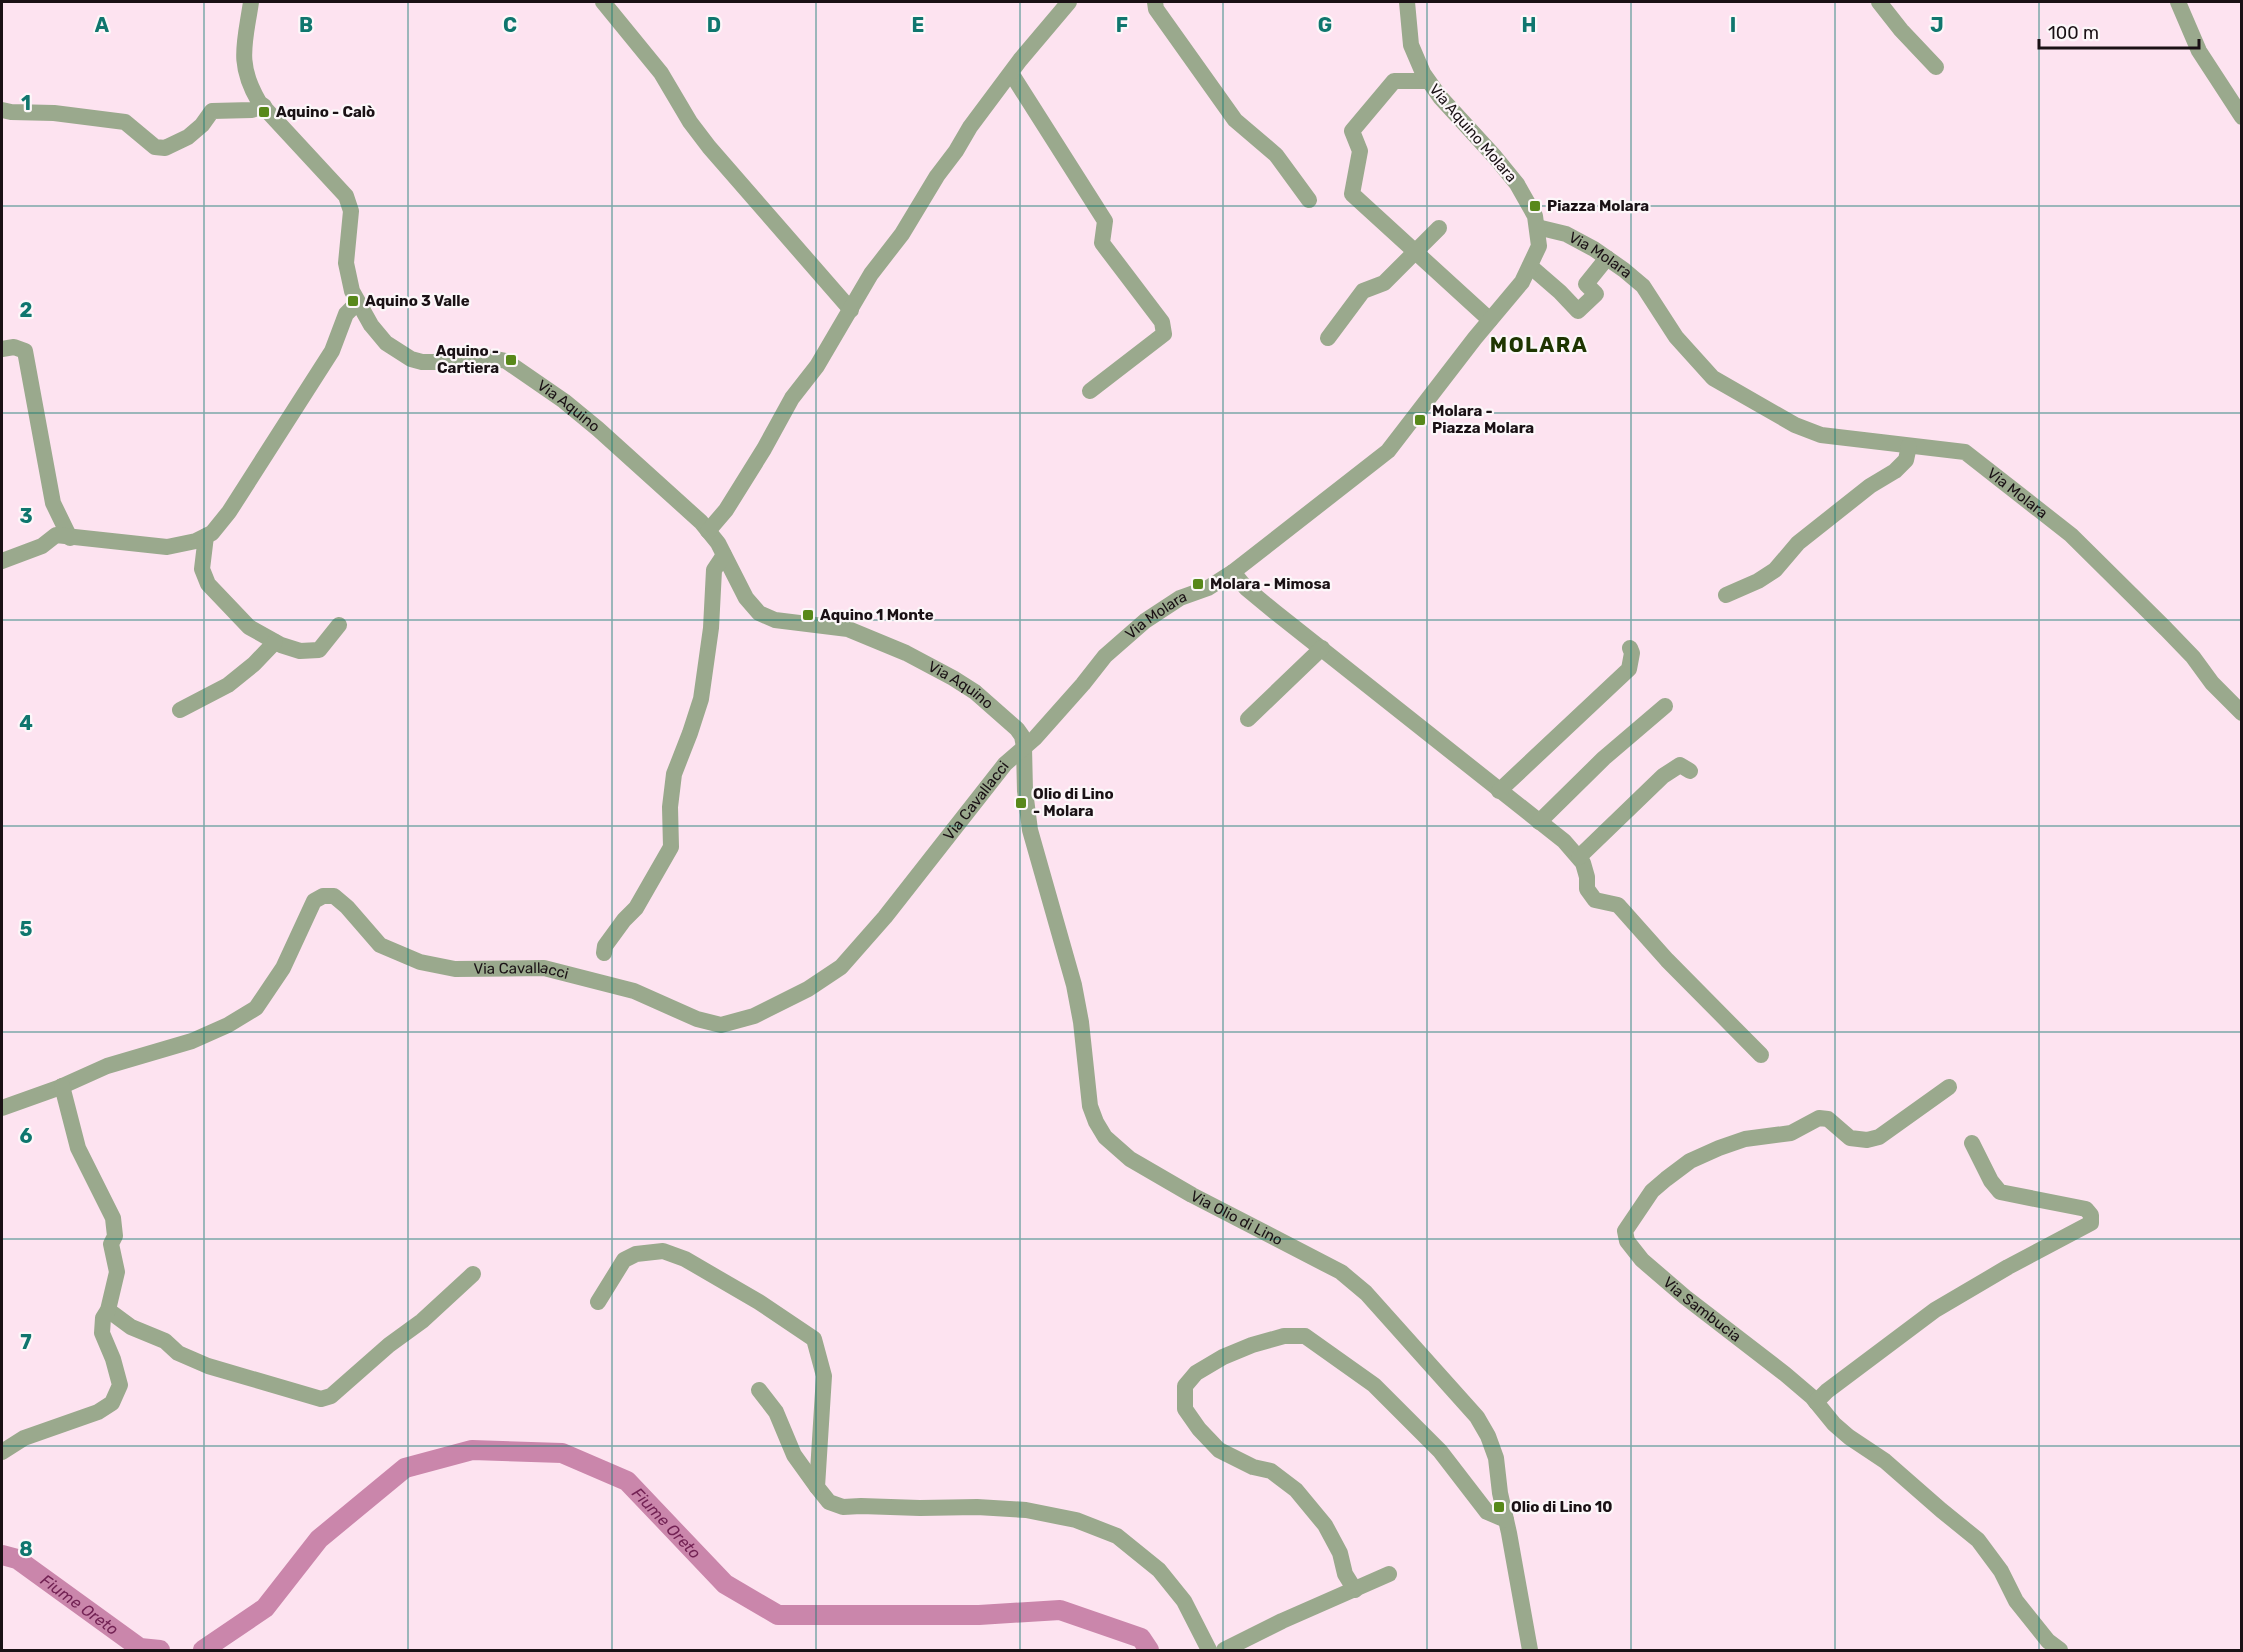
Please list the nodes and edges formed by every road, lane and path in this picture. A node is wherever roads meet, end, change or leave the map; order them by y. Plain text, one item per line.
1 (250, 2) edge
2 (603, 2) edge
3 (1069, 2) edge
4 (1155, 2) edge
5 (1407, 2) edge
6 (1879, 2) edge
7 (2178, 2) edge
8 (1936, 67) dead end
9 (1011, 73) junction
10 (1428, 81) junction
11 (264, 106) junction
12 (2, 110) edge
13 (2241, 117) edge
14 (1309, 200) dead end
15 (1537, 227) junction
16 (1439, 228) dead end
17 (1415, 252) junction
18 (1607, 258) junction
19 (1530, 266) junction
20 (357, 303) junction
21 (850, 310) junction
22 (1490, 320) junction
23 (1328, 338) dead end
24 (2, 349) edge
25 (1090, 391) dead end
26 (1910, 446) junction
27 (708, 531) junction
28 (206, 536) junction
29 (70, 538) junction
30 (724, 555) junction
31 (2, 561) edge
32 (1233, 572) junction
33 (1726, 595) dead end
34 (339, 625) dead end
35 (274, 642) junction
36 (1322, 648) junction
37 (1630, 648) dead end
38 (1665, 706) dead end
39 (180, 710) dead end
40 (2241, 713) edge
41 (1248, 719) dead end
42 (1024, 747) junction
43 (1690, 771) dead end
44 (1499, 791) junction
45 (1539, 822) junction
46 (1579, 857) junction
47 (604, 953) dead end
48 (1761, 1055) dead end
49 (62, 1086) junction
50 (1948, 1088) dead end
51 (2, 1107) edge
52 (1972, 1143) dead end
53 (473, 1274) dead end
54 (598, 1302) dead end
55 (108, 1310) junction
56 (759, 1390) dead end
57 (1816, 1402) junction
58 (2, 1452) edge
59 (817, 1487) junction
60 (1506, 1520) junction
61 (1389, 1574) dead end
62 (1355, 1590) junction
63 (1209, 1650) edge
64 (1224, 1650) edge
65 (1530, 1650) edge
66 (2060, 1650) edge

1 - 11 street, Via Aquino
2 - 21 street
3 - 9 street
4 - 14 street
5 - 10 street, Via Aquino Molara
6 - 8 street
7 - 13 street
9 - 21 street
9 - 25 street
10 - 15 street, Via Aquino Molara
10 - 17 street
11 - 12 street
11 - 20 street, Via Aquino
15 - 18 street, Via Molara
15 - 19 street, Via Molara
16 - 17 street
17 - 22 street
17 - 23 street
18 - 19 street
18 - 26 street, Via Molara
19 - 22 street, Via Molara
20 - 27 street, Via Aquino
20 - 28 street
21 - 27 street
22 - 32 street, Via Molara
24 - 29 street
26 - 33 street
26 - 40 street, Via Molara
27 - 30 street, Via Aquino
28 - 29 street
28 - 35 street
29 - 31 street
30 - 42 street, Via Aquino
30 - 47 street
32 - 36 street
32 - 42 street, Via Molara
34 - 35 street
35 - 39 street
36 - 41 street
36 - 44 street
37 - 44 street
38 - 45 street
42 - 49 street, Via Cavallacci
42 - 60 street, Via Olio di Lino
43 - 46 street
44 - 45 street
45 - 46 street
46 - 48 street
49 - 51 street, Via Cavallacci
49 - 55 street
50 - 57 street, Via Sambucia
52 - 57 street
53 - 55 street
54 - 59 street
55 - 58 street
56 - 59 street
57 - 66 street, Via Sambucia
59 - 63 street
60 - 62 street
60 - 65 street, Via Olio di Lino
61 - 62 street
62 - 64 street

